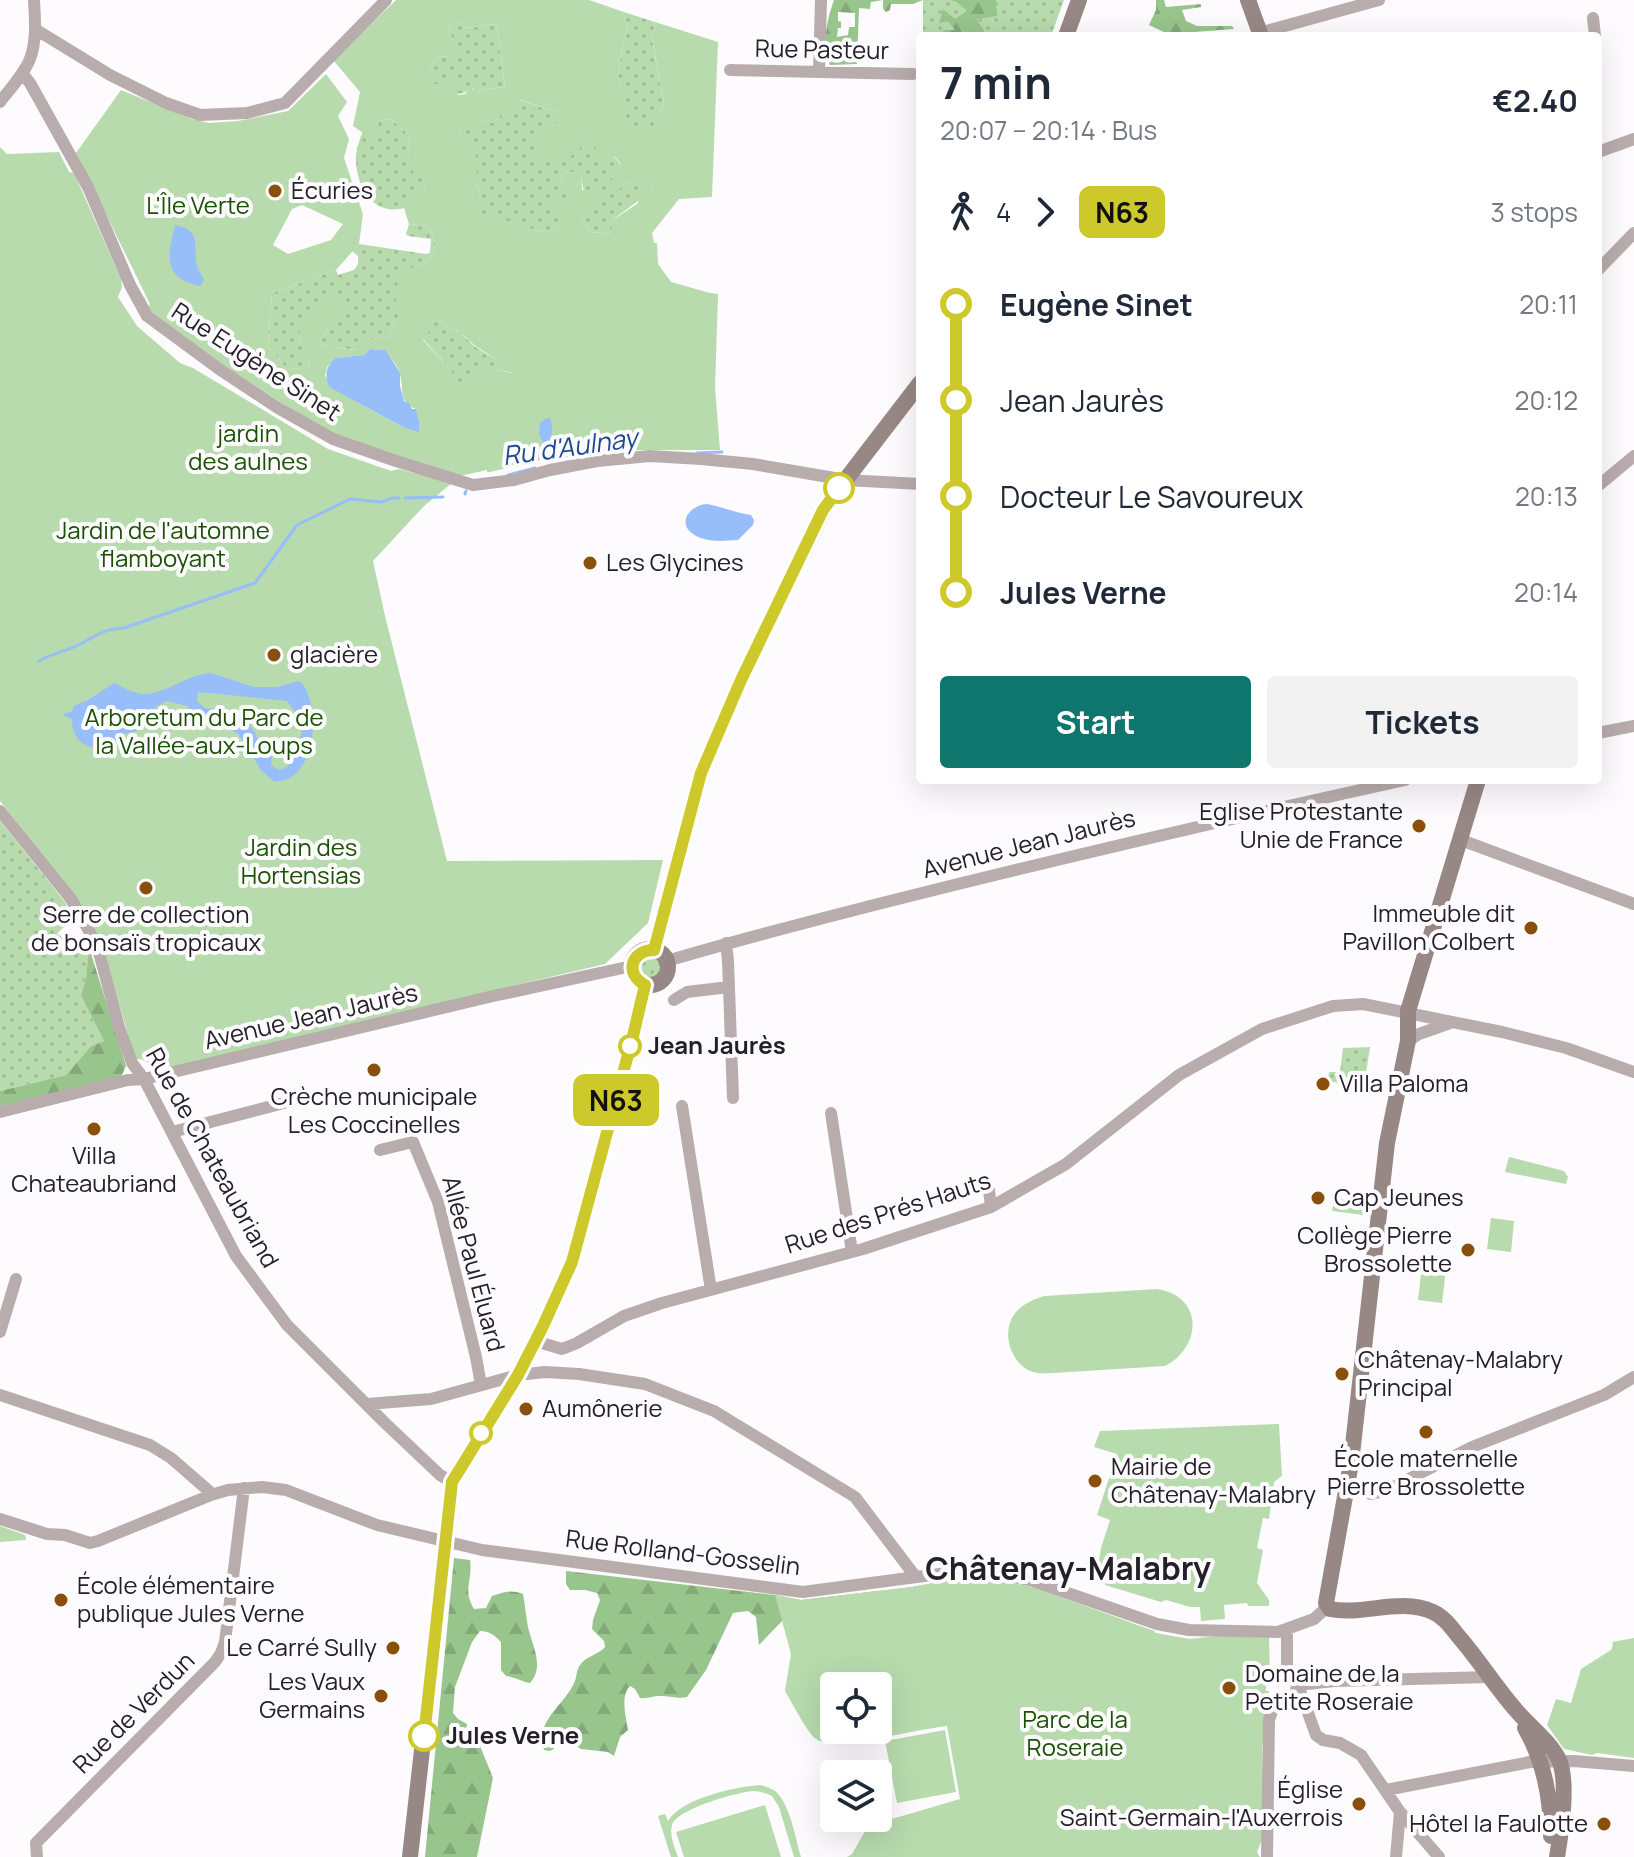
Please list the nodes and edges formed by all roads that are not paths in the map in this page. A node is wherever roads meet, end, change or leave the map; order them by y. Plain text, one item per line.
1 (34, 0) edge
2 (386, 0) edge
3 (821, 0) edge
4 (1079, 0) edge
5 (1248, 0) edge
6 (1379, 0) edge
7 (1593, 18) dead end
8 (35, 29) junction
9 (1067, 32) edge
10 (1259, 32) edge
11 (1267, 32) edge
12 (1595, 32) edge
13 (730, 70) dead end
14 (819, 71) junction
15 (22, 73) junction
16 (913, 74) dead end
17 (0, 102) edge
18 (1634, 139) edge
19 (1602, 151) edge
20 (1634, 233) edge
21 (1602, 266) edge
22 (916, 388) edge
23 (1634, 456) edge
24 (846, 480) junction
25 (1602, 483) edge
26 (916, 484) edge
27 (1634, 726) edge
28 (1602, 732) edge
29 (1387, 784) edge
30 (1477, 784) edge
31 (0, 811) edge
32 (1461, 840) junction
33 (1634, 904) edge
34 (726, 943) junction
35 (660, 955) junction
36 (632, 966) junction
37 (645, 985) junction
38 (729, 987) junction
39 (674, 1000) dead end
40 (1408, 1011) junction
41 (1454, 1022) junction
42 (1408, 1041) junction
43 (1634, 1072) edge
44 (144, 1079) junction
45 (733, 1098) dead end
46 (284, 1103) dead end
47 (682, 1106) dead end
48 (0, 1112) edge
49 (831, 1113) dead end
50 (172, 1132) junction
51 (380, 1150) dead end
52 (989, 1190) dead end
53 (991, 1207) junction
54 (852, 1252) junction
55 (16, 1279) dead end
56 (711, 1290) junction
57 (0, 1332) edge
58 (535, 1341) junction
59 (518, 1375) junction
60 (1634, 1377) edge
61 (481, 1385) junction
62 (0, 1395) edge
63 (367, 1404) junction
64 (452, 1482) junction
65 (244, 1488) junction
66 (1347, 1488) junction
67 (211, 1495) junction
68 (0, 1519) edge
69 (446, 1540) junction
70 (915, 1576) junction
71 (1327, 1607) junction
72 (1287, 1630) junction
73 (1491, 1677) junction
74 (1298, 1685) junction
75 (1517, 1712) junction
76 (1540, 1761) junction
77 (1560, 1761) junction
78 (1634, 1766) edge
79 (1386, 1790) junction
80 (1400, 1812) junction
81 (37, 1857) edge
82 (410, 1857) edge
83 (1267, 1857) edge
84 (1396, 1857) edge
85 (1439, 1857) edge
86 (1546, 1857) edge
87 (1557, 1857) edge

1 - 8 street
2 - 8 street
3 - 14 street
4 - 9 main road
5 - 10 main road
6 - 11 street
7 - 12 street
8 - 15 street
13 - 14 street, Rue Pasteur
14 - 16 street, Rue Pasteur
15 - 17 street
15 - 24 street, Rue Eugène Sinet
18 - 19 street
20 - 21 street
22 - 24 main road
23 - 25 street
24 - 26 street, Rue Eugène Sinet
24 - 35 main road
27 - 28 street
29 - 34 street, Avenue Jean Jaurès
30 - 32 main road
31 - 44 street, Rue de Chateaubriand
32 - 33 street
32 - 40 main road
34 - 35 street, Avenue Jean Jaurès
34 - 38 street
35 - 36 main road
35 - 37 main road
36 - 37 main road
36 - 44 street, Avenue Jean Jaurès
37 - 58 main road
38 - 39 street
38 - 45 street
40 - 41 street, Rue des Prés Hauts
40 - 42 main road
40 - 53 street, Rue des Prés Hauts
41 - 42 street
41 - 43 street, Rue des Prés Hauts
42 - 66 main road
44 - 48 street, Avenue Jean Jaurès
44 - 50 street, Rue de Chateaubriand
46 - 50 street
47 - 56 street
49 - 54 street
50 - 63 street, Rue de Chateaubriand
51 - 61 street, Allée Paul Éluard
52 - 53 street
53 - 54 street, Rue des Prés Hauts
54 - 56 street, Rue des Prés Hauts
55 - 57 street
56 - 58 street, Rue des Prés Hauts
58 - 59 main road
59 - 61 street
59 - 64 main road
59 - 70 street
60 - 66 street
61 - 63 street
62 - 67 street
63 - 64 street, Rue de Chateaubriand
64 - 69 main road
65 - 67 street, Rue Rolland-Gosselin
65 - 69 street, Rue Rolland-Gosselin
65 - 81 street, Rue de Verdun
66 - 71 main road
67 - 68 street, Rue Rolland-Gosselin
69 - 70 street, Rue Rolland-Gosselin
69 - 82 main road
70 - 72 street, Rue Rolland-Gosselin
71 - 72 street
71 - 73 main road
72 - 74 street
73 - 74 street
73 - 75 main road
74 - 79 street
74 - 83 street
75 - 76 main road
75 - 77 main road
76 - 77 street
76 - 79 street
76 - 86 main road
77 - 78 street
77 - 87 main road
79 - 80 street
80 - 84 street
80 - 85 street

